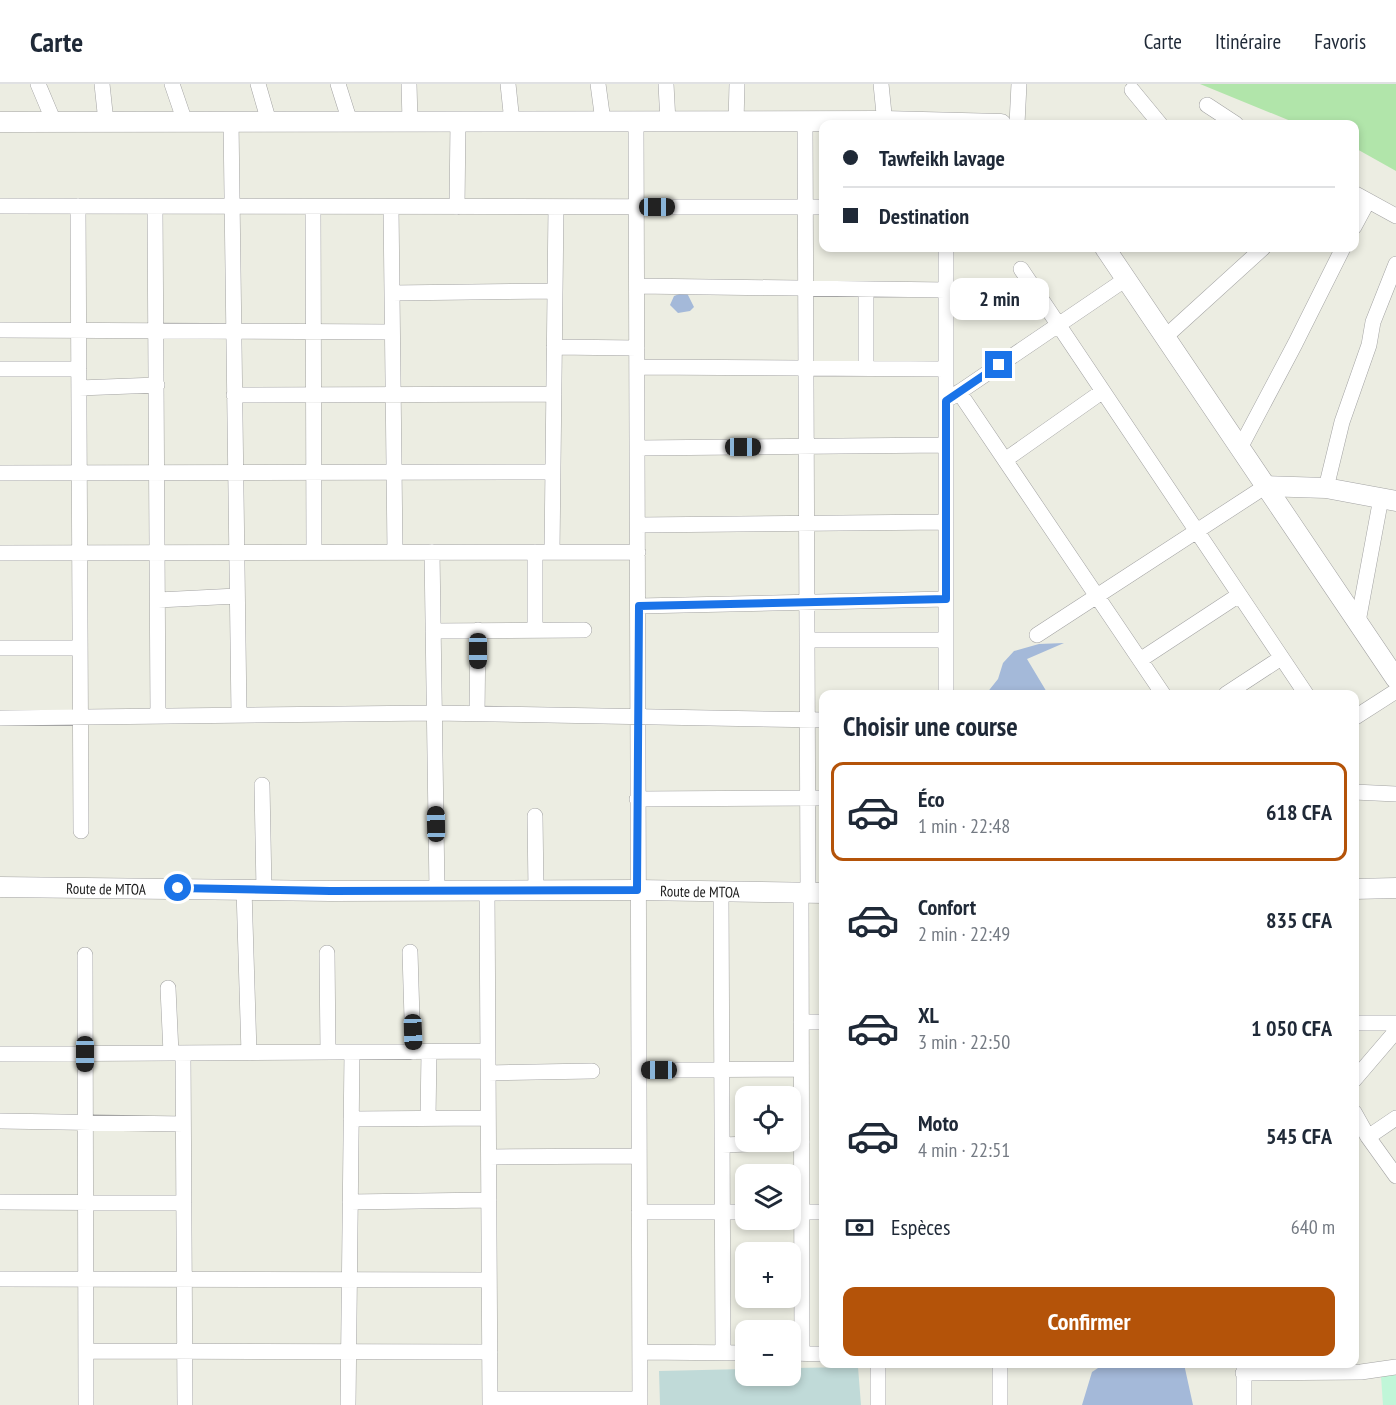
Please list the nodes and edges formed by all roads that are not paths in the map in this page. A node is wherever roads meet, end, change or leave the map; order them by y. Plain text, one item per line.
1 (39, 84) edge
2 (102, 84) edge
3 (172, 84) edge
4 (258, 84) edge
5 (339, 84) edge
6 (410, 84) edge
7 (508, 84) edge
8 (598, 84) edge
9 (666, 84) edge
10 (737, 84) edge
11 (881, 84) edge
12 (1019, 84) edge
13 (1132, 90) dead end
14 (1207, 105) dead end
15 (884, 120) edge
16 (1017, 120) edge
17 (1157, 120) edge
18 (1230, 120) edge
19 (231, 121) junction
20 (603, 121) junction
21 (0, 122) edge
22 (54, 122) junction
23 (106, 122) junction
24 (185, 122) junction
25 (269, 122) junction
26 (350, 122) junction
27 (410, 122) junction
28 (458, 122) junction
29 (512, 122) junction
30 (636, 122) junction
31 (668, 122) junction
32 (736, 122) junction
33 (805, 122) junction
34 (819, 122) edge
35 (1359, 196) edge
36 (1368, 201) junction
37 (0, 206) edge
38 (78, 206) junction
39 (155, 207) junction
40 (232, 207) junction
41 (313, 207) junction
42 (391, 207) junction
43 (457, 207) junction
44 (556, 207) junction
45 (636, 207) junction
46 (805, 207) junction
47 (819, 207) edge
48 (1396, 216) edge
49 (1359, 218) edge
50 (946, 252) edge
51 (1108, 252) edge
52 (1254, 252) edge
53 (1341, 252) edge
54 (1396, 264) edge
55 (1021, 269) dead end
56 (1126, 279) junction
57 (637, 285) junction
58 (805, 288) junction
59 (866, 289) junction
60 (946, 290) junction
61 (555, 291) junction
62 (392, 293) junction
63 (1059, 326) junction
64 (0, 330) edge
65 (79, 330) junction
66 (156, 331) junction
67 (234, 331) junction
68 (313, 331) junction
69 (392, 332) junction
70 (1164, 338) junction
71 (554, 347) junction
72 (637, 348) junction
73 (637, 367) junction
74 (806, 368) junction
75 (866, 368) junction
76 (0, 369) edge
77 (79, 369) junction
78 (946, 369) junction
79 (157, 385) junction
80 (79, 388) junction
81 (1103, 391) junction
82 (314, 394) junction
83 (393, 394) junction
84 (554, 394) junction
85 (234, 395) junction
86 (953, 396) junction
87 (946, 445) junction
88 (806, 446) junction
89 (1240, 447) junction
90 (638, 448) junction
91 (1005, 460) junction
92 (235, 472) junction
93 (314, 472) junction
94 (394, 472) junction
95 (553, 472) junction
96 (0, 473) edge
97 (80, 473) junction
98 (157, 473) junction
99 (1266, 486) junction
100 (1326, 488) junction
101 (1389, 500) edge
102 (946, 522) junction
103 (806, 523) junction
104 (638, 525) junction
105 (1196, 531) junction
106 (80, 551) junction
107 (157, 552) junction
108 (237, 552) junction
109 (314, 552) junction
110 (395, 552) junction
111 (432, 552) junction
112 (535, 552) junction
113 (552, 552) junction
114 (638, 552) junction
115 (0, 553) edge
116 (1239, 595) junction
117 (237, 596) junction
118 (1097, 596) junction
119 (946, 599) junction
120 (158, 600) junction
121 (806, 602) junction
122 (639, 606) junction
123 (1358, 622) junction
124 (535, 629) junction
125 (478, 630) junction
126 (584, 630) dead end
127 (433, 631) junction
128 (1037, 635) dead end
129 (807, 640) junction
130 (946, 640) junction
131 (0, 648) edge
132 (80, 648) junction
133 (1281, 658) junction
134 (1140, 660) junction
135 (1396, 678) edge
136 (946, 690) edge
137 (1160, 690) edge
138 (1232, 690) edge
139 (1303, 690) edge
140 (1396, 691) edge
141 (434, 713) junction
142 (477, 714) junction
143 (239, 715) junction
144 (1359, 715) edge
145 (159, 716) junction
146 (81, 717) junction
147 (637, 717) junction
148 (0, 718) edge
149 (807, 720) junction
150 (819, 720) edge
151 (262, 785) dead end
152 (1359, 792) edge
153 (1396, 794) edge
154 (808, 798) junction
155 (819, 798) edge
156 (638, 799) junction
157 (535, 816) dead end
158 (81, 831) dead end
159 (0, 887) edge
160 (1396, 888) edge
161 (244, 889) junction
162 (1359, 889) edge
163 (264, 890) junction
164 (487, 890) junction
165 (637, 890) junction
166 (436, 891) junction
167 (536, 891) junction
168 (721, 891) junction
169 (811, 893) edge
170 (410, 952) dead end
171 (327, 954) dead end
172 (85, 956) dead end
173 (168, 988) dead end
174 (801, 1022) junction
175 (819, 1022) edge
176 (1359, 1023) edge
177 (1396, 1023) edge
178 (1396, 1031) edge
179 (488, 1051) junction
180 (328, 1052) junction
181 (352, 1052) junction
182 (421, 1052) junction
183 (177, 1053) junction
184 (249, 1053) junction
185 (0, 1054) edge
186 (85, 1054) junction
187 (801, 1069) junction
188 (639, 1070) junction
189 (722, 1070) junction
190 (592, 1071) dead end
191 (488, 1073) junction
192 (1359, 1074) edge
193 (428, 1118) junction
194 (488, 1118) junction
195 (1396, 1118) edge
196 (351, 1119) junction
197 (0, 1121) edge
198 (1359, 1121) edge
199 (86, 1122) junction
200 (183, 1124) junction
201 (1368, 1137) junction
202 (802, 1142) junction
203 (722, 1145) junction
204 (639, 1156) junction
205 (489, 1157) junction
206 (800, 1164) edge
207 (1396, 1176) edge
208 (489, 1200) junction
209 (0, 1202) edge
210 (86, 1202) junction
211 (350, 1202) junction
212 (184, 1203) junction
213 (639, 1212) junction
214 (722, 1212) junction
215 (735, 1212) edge
216 (801, 1212) edge
217 (819, 1212) edge
218 (796, 1230) edge
219 (0, 1279) edge
220 (86, 1280) junction
221 (184, 1280) junction
222 (349, 1280) junction
223 (489, 1280) junction
224 (796, 1320) edge
225 (349, 1350) junction
226 (86, 1351) junction
227 (185, 1351) junction
228 (490, 1352) junction
229 (640, 1352) junction
230 (723, 1353) junction
231 (735, 1353) edge
232 (801, 1354) edge
233 (819, 1354) edge
234 (1396, 1367) edge
235 (878, 1368) edge
236 (1000, 1368) edge
237 (1244, 1368) edge
238 (490, 1402) edge
239 (640, 1402) edge
240 (86, 1405) edge
241 (185, 1405) edge
242 (348, 1405) edge
243 (878, 1405) edge
244 (1000, 1405) edge
245 (1244, 1405) edge

1 - 22 street
2 - 23 street
3 - 24 street
4 - 25 street
5 - 26 street
6 - 27 street
7 - 29 street
8 - 20 street
9 - 31 street
10 - 32 street
11 - 15 street
12 - 16 street
13 - 17 street
14 - 18 street
19 - 24 street
19 - 25 street
19 - 40 street
20 - 29 street
20 - 30 street
21 - 22 street
22 - 23 street
23 - 24 street
25 - 26 street
26 - 27 street
27 - 28 street
28 - 29 street
28 - 43 street
30 - 31 street
30 - 45 street
31 - 32 street
32 - 33 street
33 - 34 street
33 - 46 street
35 - 36 street
36 - 48 street
36 - 49 street
37 - 38 street
38 - 39 street
38 - 65 street
39 - 40 street
39 - 66 street
40 - 41 street
40 - 67 street
41 - 42 street
41 - 68 street
42 - 43 street
42 - 62 street
43 - 44 street
44 - 45 street
44 - 61 street
45 - 46 street
45 - 57 street
46 - 47 street
46 - 58 street
50 - 60 street
51 - 56 street
52 - 70 street
53 - 89 street
54 - 100 street
55 - 63 street
56 - 63 street
56 - 70 street
57 - 58 street
57 - 72 street
58 - 59 street
58 - 74 street
59 - 60 street
59 - 75 street
60 - 78 street
61 - 62 street
61 - 71 street
62 - 69 street
63 - 81 street
63 - 86 street
64 - 65 street
65 - 66 street
65 - 77 street
66 - 67 street
66 - 79 street
67 - 68 street
67 - 85 street
68 - 69 street
68 - 82 street
69 - 83 street
70 - 89 street
71 - 72 street
71 - 84 street
72 - 73 street
73 - 74 street
73 - 90 street
74 - 75 street
74 - 88 street
75 - 78 street
76 - 77 street
77 - 80 street
78 - 86 street
79 - 80 street
79 - 98 street
80 - 97 street
81 - 91 street
81 - 105 street
82 - 83 street
82 - 85 street
82 - 93 street
83 - 84 street
83 - 94 street
84 - 95 street
85 - 92 street
86 - 87 street
86 - 91 street
87 - 88 street
87 - 102 street
88 - 90 street
88 - 103 street
89 - 99 street
90 - 104 street
91 - 118 street
92 - 93 street
92 - 98 street
92 - 108 street
93 - 94 street
93 - 109 street
94 - 95 street
94 - 110 street
95 - 113 street
96 - 97 street
97 - 98 street
97 - 106 street
98 - 107 street
99 - 100 street
99 - 105 street
99 - 123 street
100 - 101 street
101 - 123 street
102 - 103 street
102 - 119 street
103 - 104 street
103 - 121 street
104 - 114 street
105 - 116 street
105 - 118 street
106 - 107 street
106 - 115 street
106 - 132 street
107 - 108 street
107 - 120 street
108 - 109 street
108 - 117 street
109 - 110 street
110 - 111 street
111 - 112 street
111 - 127 street
112 - 113 street
112 - 124 street
113 - 114 street
114 - 122 street
116 - 133 street
116 - 134 street
117 - 120 street
117 - 143 street
118 - 128 street
118 - 134 street
119 - 121 street
119 - 130 street
120 - 145 street
121 - 122 street
121 - 129 street
122 - 147 street
123 - 135 street
124 - 125 street
124 - 126 street
125 - 127 street
125 - 142 street
127 - 141 street
129 - 130 street
129 - 149 street
130 - 136 street
131 - 132 street
132 - 146 street
133 - 138 street
133 - 139 street
134 - 137 street
140 - 144 street
141 - 142 street
141 - 143 street
141 - 166 street
142 - 147 street
143 - 145 street
145 - 146 street
146 - 148 street
146 - 158 street
147 - 149 street
147 - 156 street
149 - 150 street
149 - 154 street
151 - 163 street
152 - 153 street
154 - 155 street
154 - 156 street
154 - 169 street
156 - 165 street
157 - 167 street
159 - 161 street, Route de MTOA
160 - 162 street
161 - 163 street, Route de MTOA
161 - 184 street
163 - 166 street, Route de MTOA
164 - 166 street, Route de MTOA
164 - 167 street, Route de MTOA
164 - 179 street
165 - 167 street, Route de MTOA
165 - 168 street, Route de MTOA
165 - 188 street
168 - 169 street, Route de MTOA
168 - 189 street
169 - 174 street
170 - 182 street
171 - 180 street
172 - 186 street
173 - 183 street
174 - 175 street
174 - 187 street
176 - 177 street
178 - 192 street
179 - 182 street
179 - 191 street
180 - 181 street
180 - 184 street
181 - 182 street
181 - 196 street
182 - 193 street
183 - 184 street
183 - 186 street
183 - 200 street
185 - 186 street
186 - 199 street
187 - 189 street
187 - 202 street
188 - 189 street
188 - 204 street
189 - 203 street
190 - 191 street
191 - 194 street
193 - 194 street
193 - 196 street
194 - 205 street
195 - 201 street
196 - 211 street
197 - 199 street
198 - 201 street
199 - 200 street
199 - 210 street
200 - 212 street
201 - 207 street
202 - 203 street
202 - 206 street
203 - 214 street
204 - 205 street
204 - 213 street
205 - 208 street
208 - 211 street
208 - 223 street
209 - 210 street
210 - 212 street
210 - 220 street
211 - 222 street
212 - 221 street
213 - 214 street
213 - 229 street
214 - 215 street
214 - 230 street
216 - 217 street
218 - 224 street
219 - 220 street
220 - 221 street
220 - 226 street
221 - 222 street
221 - 227 street
222 - 223 street
222 - 225 street
223 - 228 street
225 - 227 street
225 - 228 street
225 - 242 street
226 - 227 street
226 - 240 street
227 - 241 street
228 - 238 street
229 - 230 street
229 - 239 street
230 - 231 street
232 - 233 street
234 - 237 street
235 - 243 street
236 - 244 street
237 - 245 street
238 - 239 street

